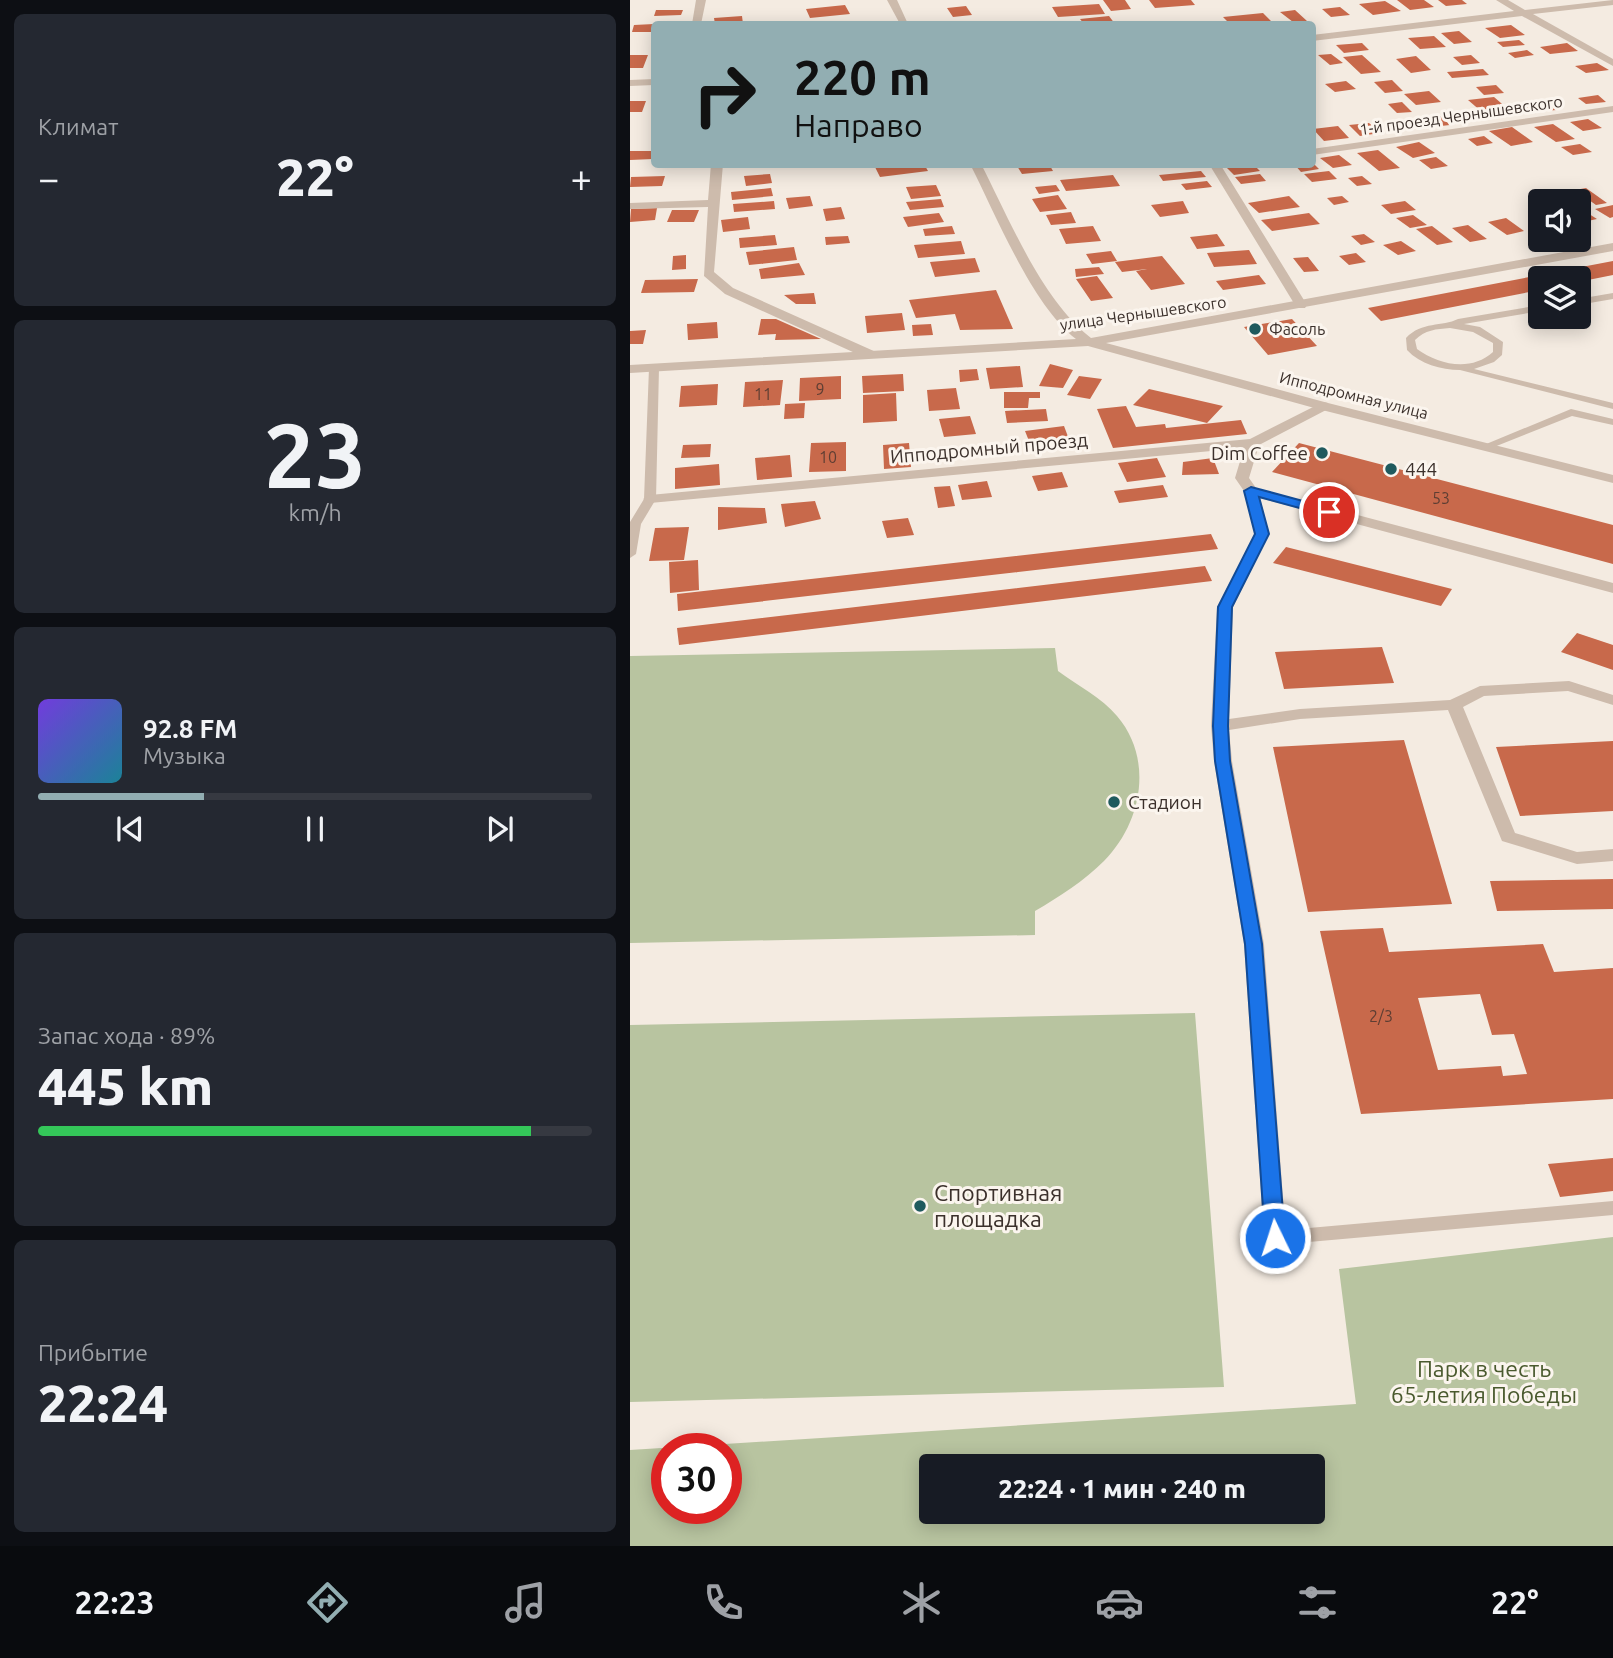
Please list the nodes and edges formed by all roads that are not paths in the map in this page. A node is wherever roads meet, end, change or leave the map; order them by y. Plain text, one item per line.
1 (701, 0) edge
2 (892, 0) edge
3 (1502, 0) edge
4 (1613, 2) edge
5 (1527, 14) junction
6 (698, 21) edge
7 (902, 21) edge
8 (1316, 38) edge
9 (1613, 63) edge
10 (651, 82) edge
11 (630, 83) edge
12 (1613, 109) edge
13 (1316, 151) edge
14 (717, 168) edge
15 (977, 168) edge
16 (1221, 168) edge
17 (713, 203) junction
18 (630, 206) edge
19 (1613, 247) edge
20 (1613, 296) edge
21 (1591, 300) edge
22 (1301, 305) junction
23 (1528, 310) edge
24 (1436, 326) junction
25 (1088, 342) junction
26 (871, 355) junction
27 (1444, 366) junction
28 (654, 368) junction
29 (630, 369) edge
30 (1323, 406) junction
31 (1613, 406) edge
32 (1613, 422) edge
33 (1253, 443) junction
34 (1485, 447) junction
35 (1613, 478) edge
36 (1251, 491) junction
37 (650, 499) junction
38 (633, 525) edge
39 (630, 555) edge
40 (1613, 588) edge
41 (1613, 700) edge
42 (1454, 705) junction
43 (1220, 726) junction
44 (1613, 855) edge
45 (1613, 1208) edge
46 (1275, 1238) joint

1 - 6 street
2 - 7 street
3 - 5 street
4 - 5 street
5 - 8 street
5 - 9 street
10 - 11 street
12 - 13 street, 1-й проезд Чернышевского
14 - 17 street
15 - 25 street
16 - 22 street
17 - 18 street
17 - 26 street
19 - 22 street, улица Чернышевского
20 - 21 lane
22 - 25 street, улица Чернышевского
23 - 24 lane
24 - 27 lane
24 - 27 lane
25 - 26 street, улица Чернышевского
25 - 30 street, Ипподромная улица
26 - 28 street, улица Чернышевского
27 - 31 lane
28 - 29 street, улица Чернышевского
28 - 37 lane
30 - 33 street, Ипподромный проезд
30 - 34 street, Ипподромная улица
32 - 34 lane
33 - 36 street
33 - 37 street, Ипподромный проезд
34 - 35 street, Ипподромная улица
36 - 40 street
36 - 43 street
37 - 38 lane
38 - 39 lane
41 - 42 street
42 - 43 street
42 - 44 street
43 - 46 street
45 - 46 lane

